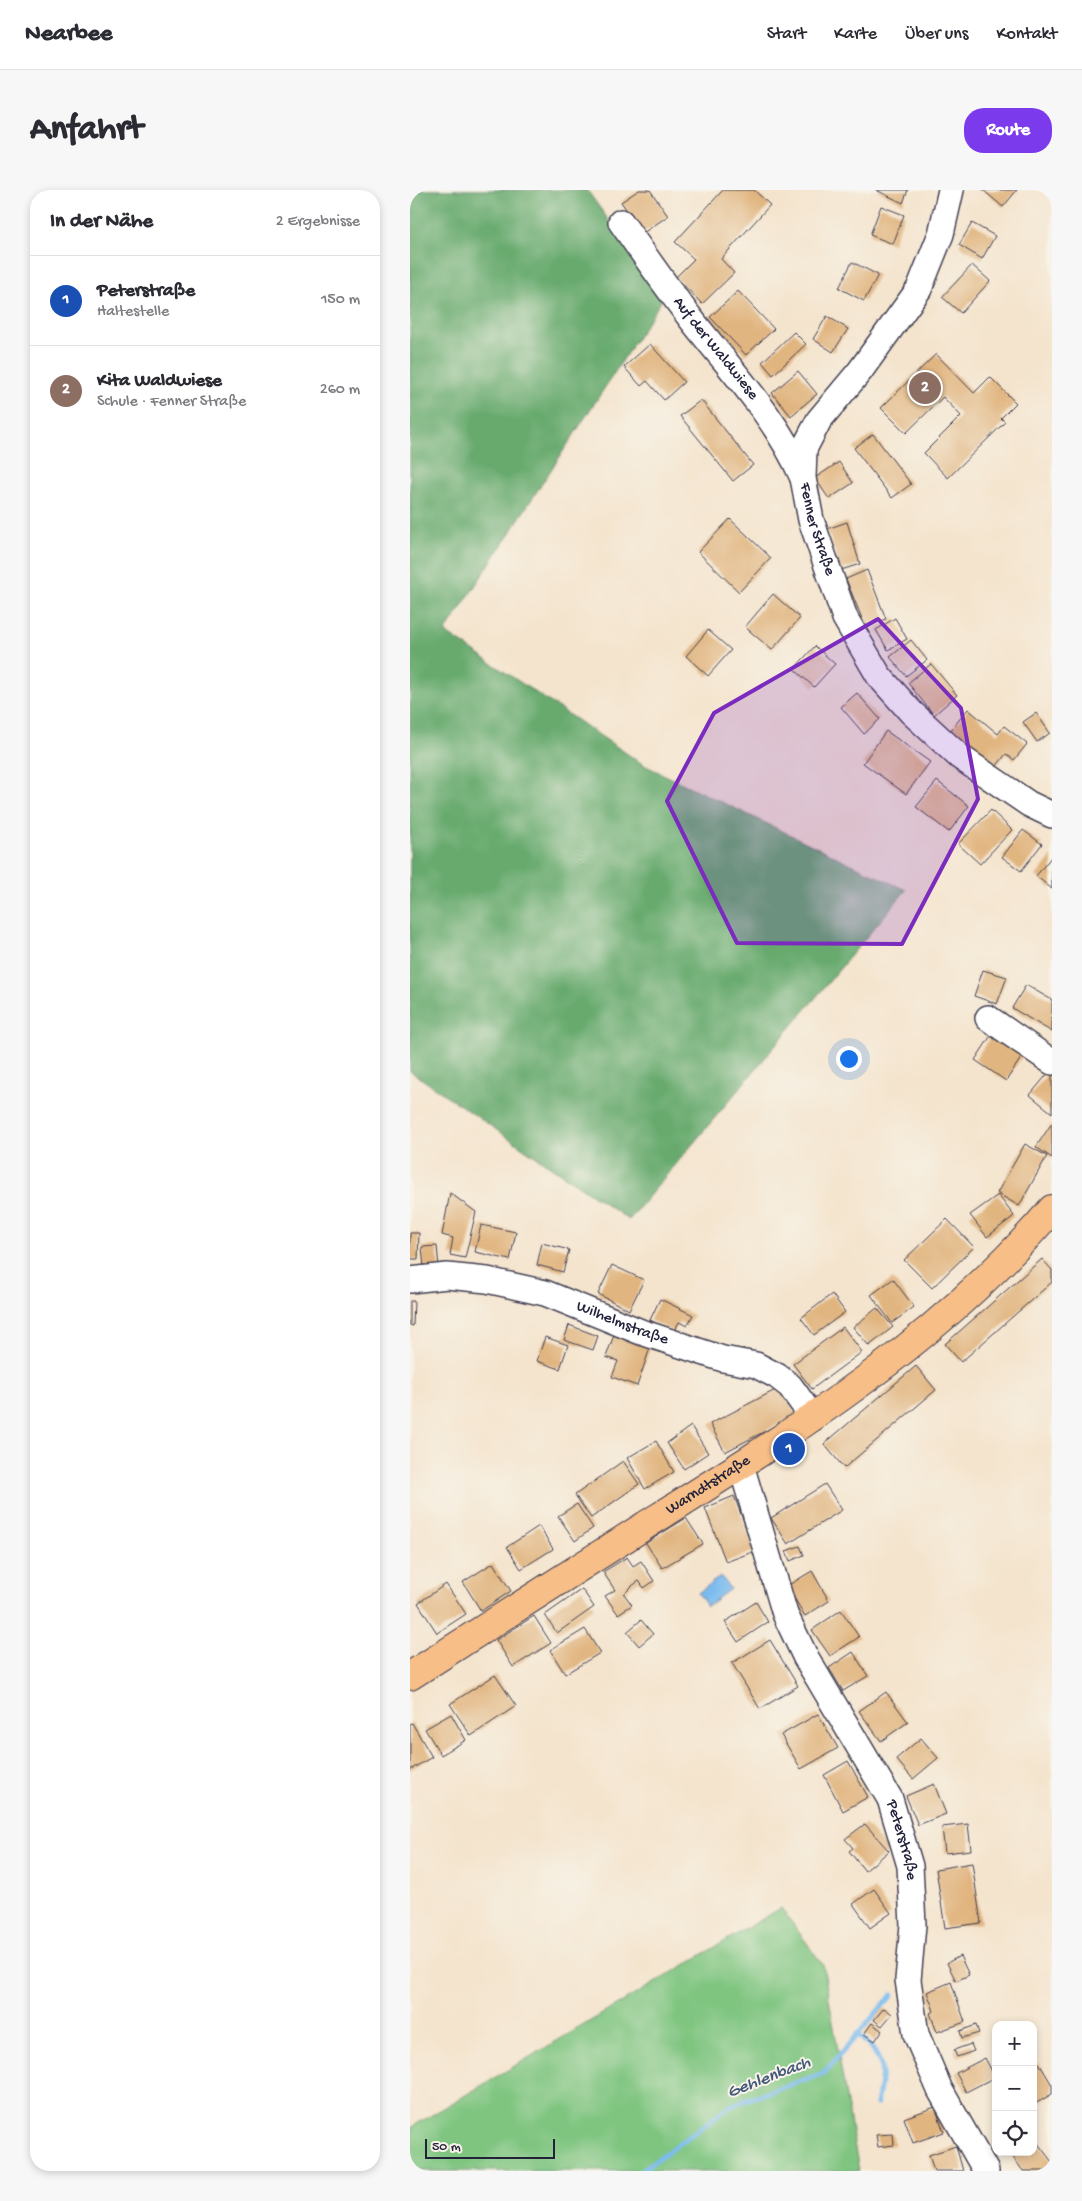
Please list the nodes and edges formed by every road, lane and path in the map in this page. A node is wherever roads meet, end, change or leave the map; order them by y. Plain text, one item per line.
1 (951, 190) edge
2 (621, 222) dead end
3 (803, 478) junction
4 (1052, 815) edge
5 (988, 1018) dead end
6 (1052, 1062) edge
7 (1052, 1209) edge
8 (410, 1280) edge
9 (813, 1418) junction
10 (741, 1465) junction
11 (410, 1676) edge
12 (986, 2171) edge

1 - 3 street, Fenner Straße
2 - 3 street, Auf der Waldwiese
3 - 4 street, Fenner Straße
5 - 6 street
7 - 9 main road, Warndtstraße
8 - 9 street, Wilhelmstraße
9 - 10 main road, Warndtstraße
10 - 11 main road, Warndtstraße
10 - 12 street, Peterstraße

